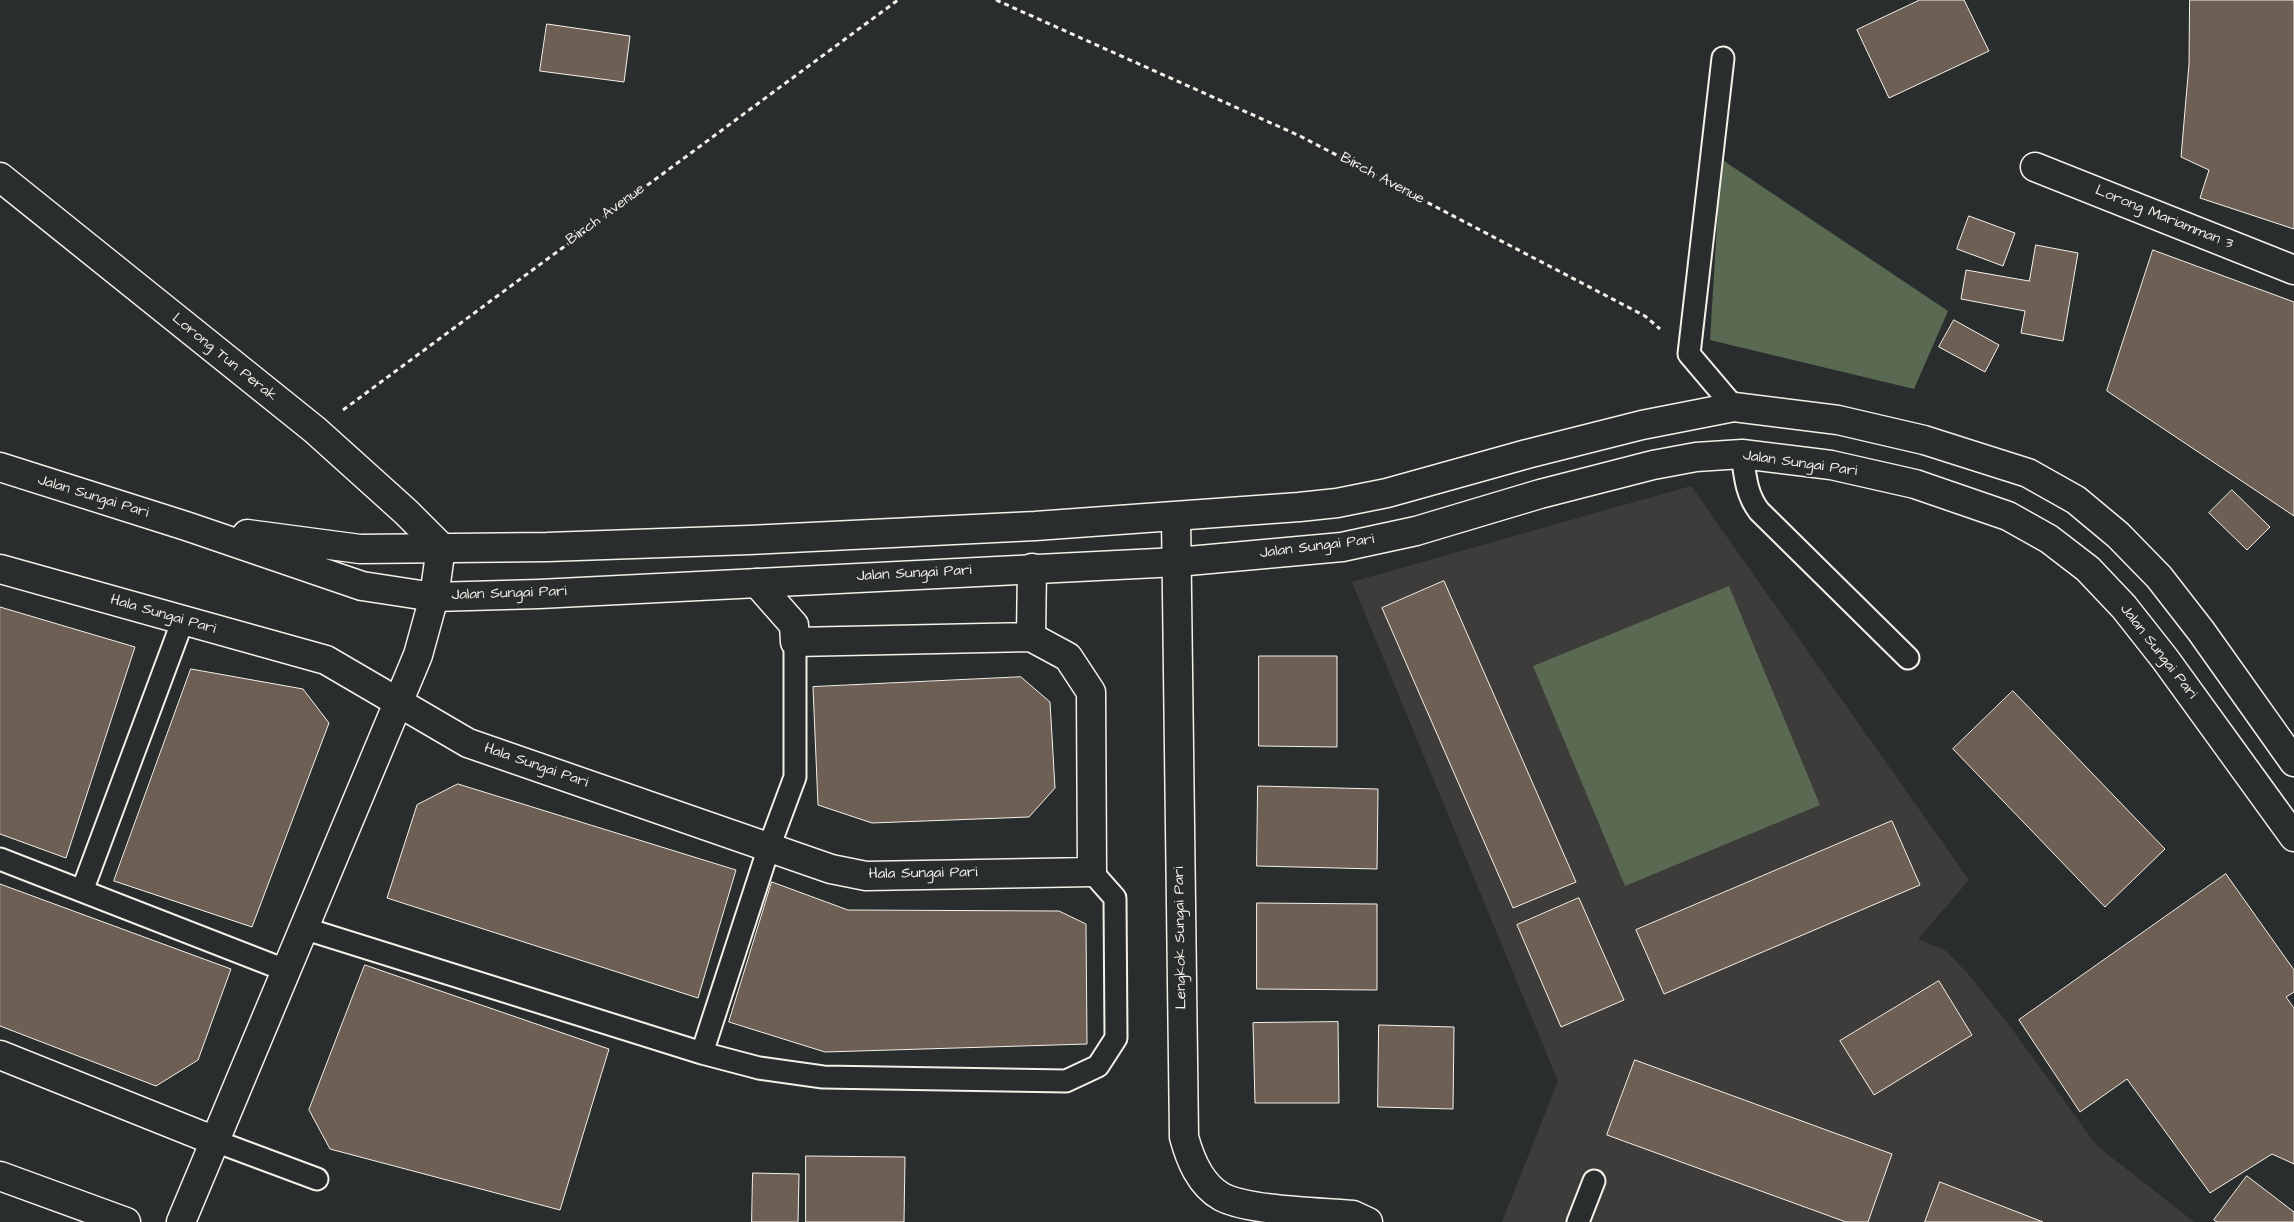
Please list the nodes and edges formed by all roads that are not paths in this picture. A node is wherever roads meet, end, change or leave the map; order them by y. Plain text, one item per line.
1 (1723, 58) dead end
2 (2035, 167) dead end
3 (0, 177) edge
4 (2294, 270) edge
5 (1734, 407) junction
6 (1742, 454) junction
7 (1490, 465) junction
8 (0, 467) edge
9 (1499, 507) junction
10 (1176, 517) junction
11 (186, 526) junction
12 (441, 547) junction
13 (1177, 562) junction
14 (1032, 568) junction
15 (0, 569) edge
16 (757, 583) junction
17 (434, 597) junction
18 (183, 620) junction
19 (1031, 637) junction
20 (794, 642) junction
21 (1908, 658) dead end
22 (399, 703) junction
23 (2294, 762) edge
24 (2294, 837) edge
25 (770, 847) junction
26 (0, 859) edge
27 (1092, 872) junction
28 (82, 891) junction
29 (303, 928) junction
30 (285, 970) junction
31 (702, 1053) junction
32 (0, 1055) edge
33 (216, 1141) junction
34 (0, 1176) edge
35 (317, 1179) dead end
36 (1594, 1181) dead end
37 (126, 1222) edge
38 (181, 1222) edge
39 (1368, 1222) edge
40 (1578, 1222) edge

1 - 5 lane
2 - 4 main road, Lorong Mariamman 3
3 - 12 main road, Lorong Tun Perak
5 - 7 main road, Jalan Sungai Pari
5 - 23 main road, Jalan Sungai Pari
6 - 9 main road, Jalan Sungai Pari
6 - 21 lane
6 - 24 main road, Jalan Sungai Pari
7 - 9 main road
7 - 10 main road, Jalan Sungai Pari
8 - 11 main road, Jalan Sungai Pari
9 - 13 main road, Jalan Sungai Pari
10 - 12 main road, Jalan Sungai Pari
10 - 13 main road, Lengkok Sungai Pari
11 - 12 main road, Jalan Sungai Pari
11 - 17 main road, Jalan Sungai Pari
12 - 17 main road
13 - 14 main road, Jalan Sungai Pari
13 - 39 main road, Lengkok Sungai Pari
14 - 16 main road, Jalan Sungai Pari
14 - 19 main road
15 - 18 main road, Hala Sungai Pari
16 - 17 main road, Jalan Sungai Pari
16 - 20 main road
17 - 22 main road
18 - 22 main road, Hala Sungai Pari
18 - 28 lane
19 - 20 main road
19 - 27 main road
20 - 25 lane
22 - 25 main road, Hala Sungai Pari
22 - 29 main road
25 - 27 main road, Hala Sungai Pari
25 - 31 lane
26 - 28 lane
27 - 31 lane
28 - 30 lane
29 - 30 main road
29 - 31 lane
30 - 33 main road
32 - 33 main road
33 - 35 lane
33 - 38 main road
34 - 37 main road
36 - 40 lane

